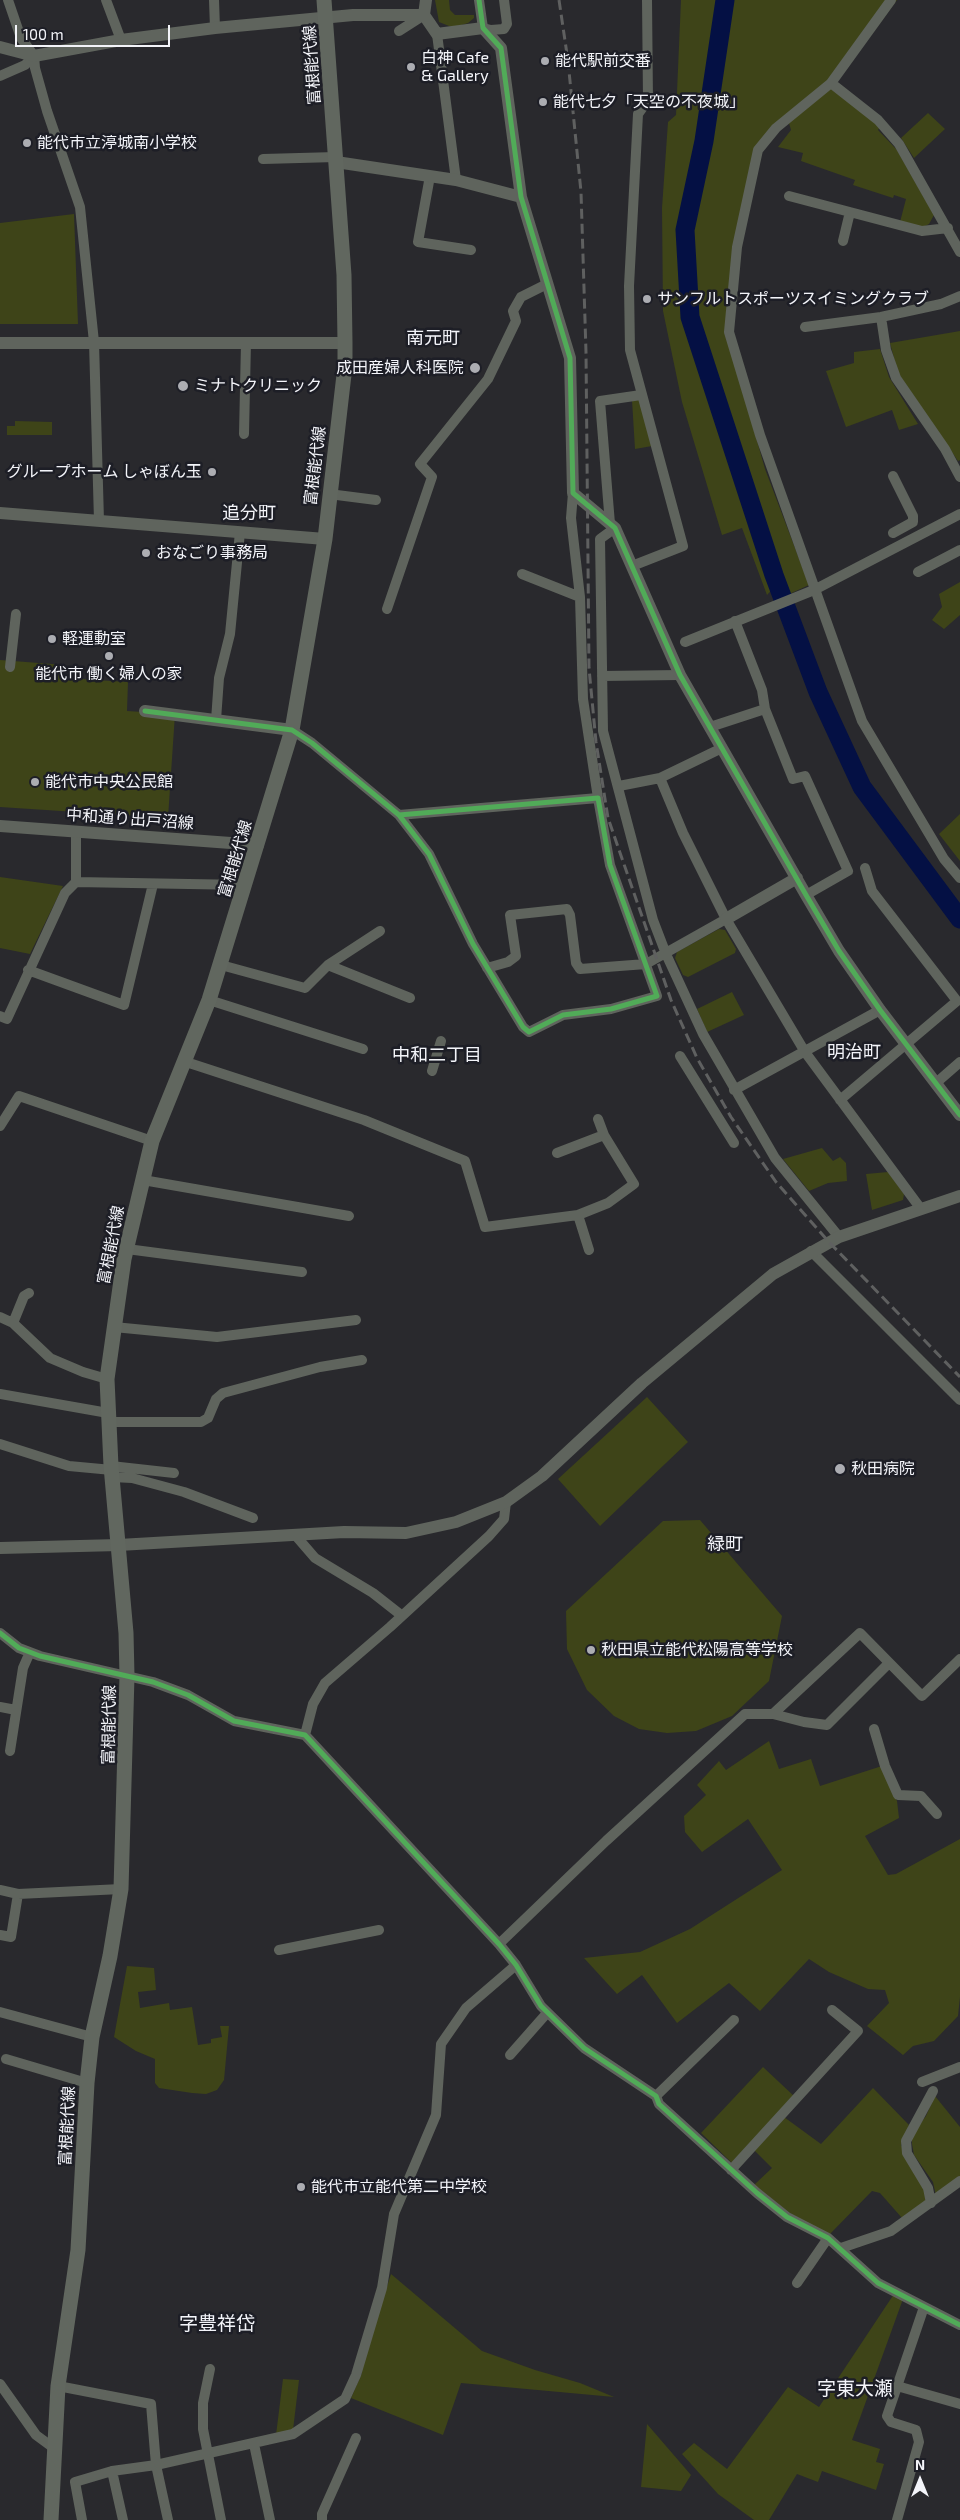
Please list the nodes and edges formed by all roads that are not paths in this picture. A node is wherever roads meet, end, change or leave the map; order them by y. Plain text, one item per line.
1 (8, 0) edge
2 (106, 0) edge
3 (214, 0) edge
4 (324, 0) edge
5 (426, 0) edge
6 (479, 0) edge
7 (504, 0) edge
8 (647, 0) edge
9 (892, 0) edge
10 (424, 15) junction
11 (327, 18) junction
12 (215, 28) junction
13 (483, 28) junction
14 (399, 31) dead end
15 (437, 34) junction
16 (121, 40) junction
17 (0, 47) edge
18 (34, 56) junction
19 (0, 76) edge
20 (831, 83) junction
21 (263, 159) dead end
22 (336, 160) junction
23 (430, 176) junction
24 (456, 180) junction
25 (789, 196) dead end
26 (520, 197) junction
27 (850, 212) junction
28 (948, 228) junction
29 (843, 241) dead end
30 (471, 250) dead end
31 (960, 252) edge
32 (547, 284) junction
33 (960, 296) edge
34 (881, 317) junction
35 (805, 327) dead end
36 (94, 342) junction
37 (246, 342) junction
38 (0, 343) edge
39 (345, 343) junction
40 (641, 395) junction
41 (244, 434) dead end
42 (893, 476) dead end
43 (960, 477) edge
44 (329, 494) junction
45 (573, 494) junction
46 (376, 500) dead end
47 (0, 513) edge
48 (960, 514) edge
49 (99, 521) junction
50 (612, 526) junction
51 (240, 532) junction
52 (893, 533) dead end
53 (325, 540) junction
54 (960, 550) edge
55 (632, 566) junction
56 (918, 572) dead end
57 (522, 574) dead end
58 (811, 591) junction
59 (580, 597) junction
60 (387, 609) dead end
61 (16, 614) dead end
62 (735, 620) junction
63 (686, 642) dead end
64 (10, 667) dead end
65 (680, 675) junction
66 (602, 676) junction
67 (765, 709) junction
68 (144, 711) dead end
69 (216, 720) junction
70 (710, 727) junction
71 (292, 730) junction
72 (722, 748) junction
73 (660, 778) junction
74 (619, 786) junction
75 (598, 798) junction
76 (400, 815) junction
77 (0, 826) edge
78 (76, 831) junction
79 (258, 845) junction
80 (865, 868) dead end
81 (796, 878) junction
82 (960, 878) edge
83 (76, 882) junction
84 (153, 884) junction
85 (245, 884) junction
86 (806, 895) junction
87 (726, 919) junction
88 (380, 931) dead end
89 (666, 954) junction
90 (646, 964) junction
91 (221, 965) junction
92 (328, 966) junction
93 (487, 968) junction
94 (28, 970) junction
95 (410, 998) dead end
96 (209, 1000) junction
97 (880, 1010) junction
98 (0, 1016) edge
99 (441, 1041) dead end
100 (907, 1044) junction
101 (363, 1049) dead end
102 (804, 1052) junction
103 (680, 1056) dead end
104 (183, 1061) junction
105 (960, 1062) edge
106 (432, 1071) dead end
107 (936, 1083) junction
108 (734, 1090) junction
109 (840, 1100) junction
110 (960, 1115) edge
111 (598, 1119) dead end
112 (0, 1126) edge
113 (604, 1135) junction
114 (152, 1141) junction
115 (734, 1143) dead end
116 (557, 1153) dead end
117 (143, 1180) junction
118 (960, 1196) edge
119 (921, 1209) junction
120 (578, 1215) junction
121 (349, 1216) dead end
122 (839, 1237) junction
123 (127, 1249) junction
124 (589, 1250) dead end
125 (811, 1251) junction
126 (302, 1272) dead end
127 (29, 1293) dead end
128 (0, 1317) edge
129 (356, 1320) dead end
130 (13, 1323) junction
131 (114, 1327) junction
132 (362, 1360) dead end
133 (107, 1379) junction
134 (0, 1394) edge
135 (960, 1400) edge
136 (108, 1417) junction
137 (0, 1444) edge
138 (112, 1471) junction
139 (174, 1473) dead end
140 (506, 1502) junction
141 (253, 1518) dead end
142 (296, 1536) junction
143 (119, 1545) junction
144 (0, 1548) edge
145 (402, 1616) junction
146 (1, 1636) edge
147 (30, 1652) junction
148 (960, 1659) edge
149 (889, 1663) junction
150 (127, 1676) junction
151 (0, 1707) edge
152 (16, 1710) junction
153 (773, 1714) junction
154 (874, 1729) dead end
155 (305, 1735) junction
156 (10, 1751) dead end
157 (937, 1814) dead end
158 (121, 1889) junction
159 (0, 1890) edge
160 (18, 1894) junction
161 (379, 1930) dead end
162 (0, 1935) edge
163 (499, 1944) junction
164 (279, 1950) dead end
165 (516, 1965) junction
166 (832, 2010) dead end
167 (0, 2012) edge
168 (547, 2013) junction
169 (734, 2020) dead end
170 (92, 2038) junction
171 (510, 2055) dead end
172 (6, 2059) dead end
173 (960, 2067) edge
174 (922, 2082) dead end
175 (87, 2084) junction
176 (933, 2091) dead end
177 (656, 2096) junction
178 (731, 2170) junction
179 (960, 2181) edge
180 (931, 2204) junction
181 (828, 2238) junction
182 (841, 2248) junction
183 (797, 2283) dead end
184 (924, 2307) junction
185 (960, 2325) edge
186 (210, 2370) dead end
187 (0, 2384) edge
188 (58, 2386) junction
189 (897, 2386) junction
190 (960, 2404) edge
191 (356, 2438) dead end
192 (254, 2444) junction
193 (55, 2449) junction
194 (206, 2453) junction
195 (156, 2465) junction
196 (112, 2471) junction
197 (51, 2520) edge
198 (82, 2520) edge
199 (123, 2520) edge
200 (168, 2520) edge
201 (221, 2520) edge
202 (270, 2520) edge
203 (322, 2520) edge
204 (897, 2520) edge

1 - 18 street
2 - 16 street
3 - 12 street
4 - 11 main road, 富根能代線
5 - 10 street
6 - 13 street
7 - 13 street
8 - 40 street
9 - 20 street
10 - 11 street
10 - 14 street
10 - 15 street
11 - 12 street
11 - 22 main road, 富根能代線
12 - 16 street
13 - 15 street
13 - 26 street
15 - 24 street
16 - 18 street
17 - 18 street
18 - 19 street
18 - 36 street
20 - 28 street
20 - 58 street
21 - 22 street
22 - 23 street
22 - 39 main road, 富根能代線
23 - 24 street
23 - 30 street
24 - 26 street
25 - 27 street
26 - 32 street
27 - 28 street
27 - 29 street
28 - 31 street
32 - 45 street
32 - 60 street
33 - 34 street
34 - 35 street
34 - 43 street
36 - 37 street
36 - 38 street
36 - 49 street
37 - 39 street
37 - 41 street
39 - 44 main road, 富根能代線
40 - 50 street
40 - 55 street
42 - 52 street
44 - 46 street
44 - 53 main road, 富根能代線
45 - 50 street
45 - 59 street
47 - 49 street
48 - 58 street
49 - 51 street
50 - 55 street
50 - 66 street
51 - 53 street
51 - 69 street
53 - 71 main road, 富根能代線
54 - 56 street
55 - 65 street
57 - 59 street
58 - 62 street
58 - 82 street
59 - 75 street
61 - 64 street
62 - 63 street
62 - 67 street
65 - 66 street
65 - 70 street
66 - 74 street
67 - 70 street
67 - 86 street
68 - 69 street
69 - 71 street
70 - 72 street
71 - 76 street
71 - 79 main road, 富根能代線
72 - 73 street
72 - 81 street
73 - 74 street
73 - 87 street
74 - 89 street
75 - 76 street
75 - 90 street
76 - 93 street
77 - 78 street, 中和通り出戸沼線
78 - 79 street, 中和通り出戸沼線
78 - 83 street
79 - 85 main road, 富根能代線
80 - 100 street
81 - 86 street
81 - 87 street
83 - 84 street
83 - 94 street
84 - 85 street
84 - 94 street
85 - 91 main road, 富根能代線
86 - 97 street
87 - 89 street
87 - 102 street
88 - 92 street
89 - 90 street
89 - 108 street
90 - 93 street
90 - 93 street
91 - 92 street
91 - 96 main road, 富根能代線
92 - 95 street
94 - 98 street
96 - 101 street
96 - 104 main road, 富根能代線
97 - 100 street
97 - 102 street
99 - 106 street
100 - 107 street
100 - 109 street
102 - 108 street
102 - 109 street
103 - 115 street
104 - 114 main road, 富根能代線
104 - 120 street
105 - 107 street
107 - 110 street
108 - 122 street
109 - 119 street
111 - 113 street
112 - 114 street
113 - 116 street
113 - 120 street
114 - 117 main road, 富根能代線
117 - 121 street
117 - 123 main road, 富根能代線
118 - 119 street
119 - 122 street
120 - 124 street
122 - 125 street
123 - 126 street
123 - 131 main road, 富根能代線
125 - 135 street
125 - 140 street
127 - 130 street
128 - 130 street
129 - 131 street
130 - 133 street
131 - 133 main road, 富根能代線
132 - 136 street
133 - 136 main road, 富根能代線
134 - 136 street
136 - 138 main road, 富根能代線
137 - 138 street
138 - 139 street
138 - 141 street
138 - 143 main road, 富根能代線
140 - 142 street
140 - 145 street
142 - 143 street
142 - 145 street
143 - 144 street
143 - 150 main road, 富根能代線
145 - 155 street
146 - 147 street
147 - 150 street
147 - 152 street
148 - 149 street
149 - 153 street
149 - 153 street
150 - 155 street
150 - 158 main road, 富根能代線
151 - 152 street
152 - 156 street
153 - 163 street
154 - 157 street
155 - 163 street
158 - 160 street
158 - 170 main road, 富根能代線
159 - 160 street
160 - 162 street
161 - 164 street
163 - 165 street
165 - 168 street
165 - 192 street
166 - 178 street
167 - 170 street
168 - 171 street
168 - 177 street
169 - 177 street
170 - 175 main road, 富根能代線
172 - 175 street
173 - 174 street
175 - 188 main road, 富根能代線
176 - 180 street
177 - 178 street
178 - 181 street
179 - 180 street
180 - 182 street
181 - 182 street
181 - 183 street
182 - 184 street
184 - 185 street
184 - 189 street
186 - 194 street
187 - 193 street
188 - 193 main road, 富根能代線
188 - 195 street
189 - 190 street
189 - 204 street
191 - 203 street
192 - 194 street
192 - 202 street
193 - 197 main road, 富根能代線
194 - 195 street
194 - 201 street
195 - 196 street
195 - 200 street
196 - 198 street
196 - 199 street

